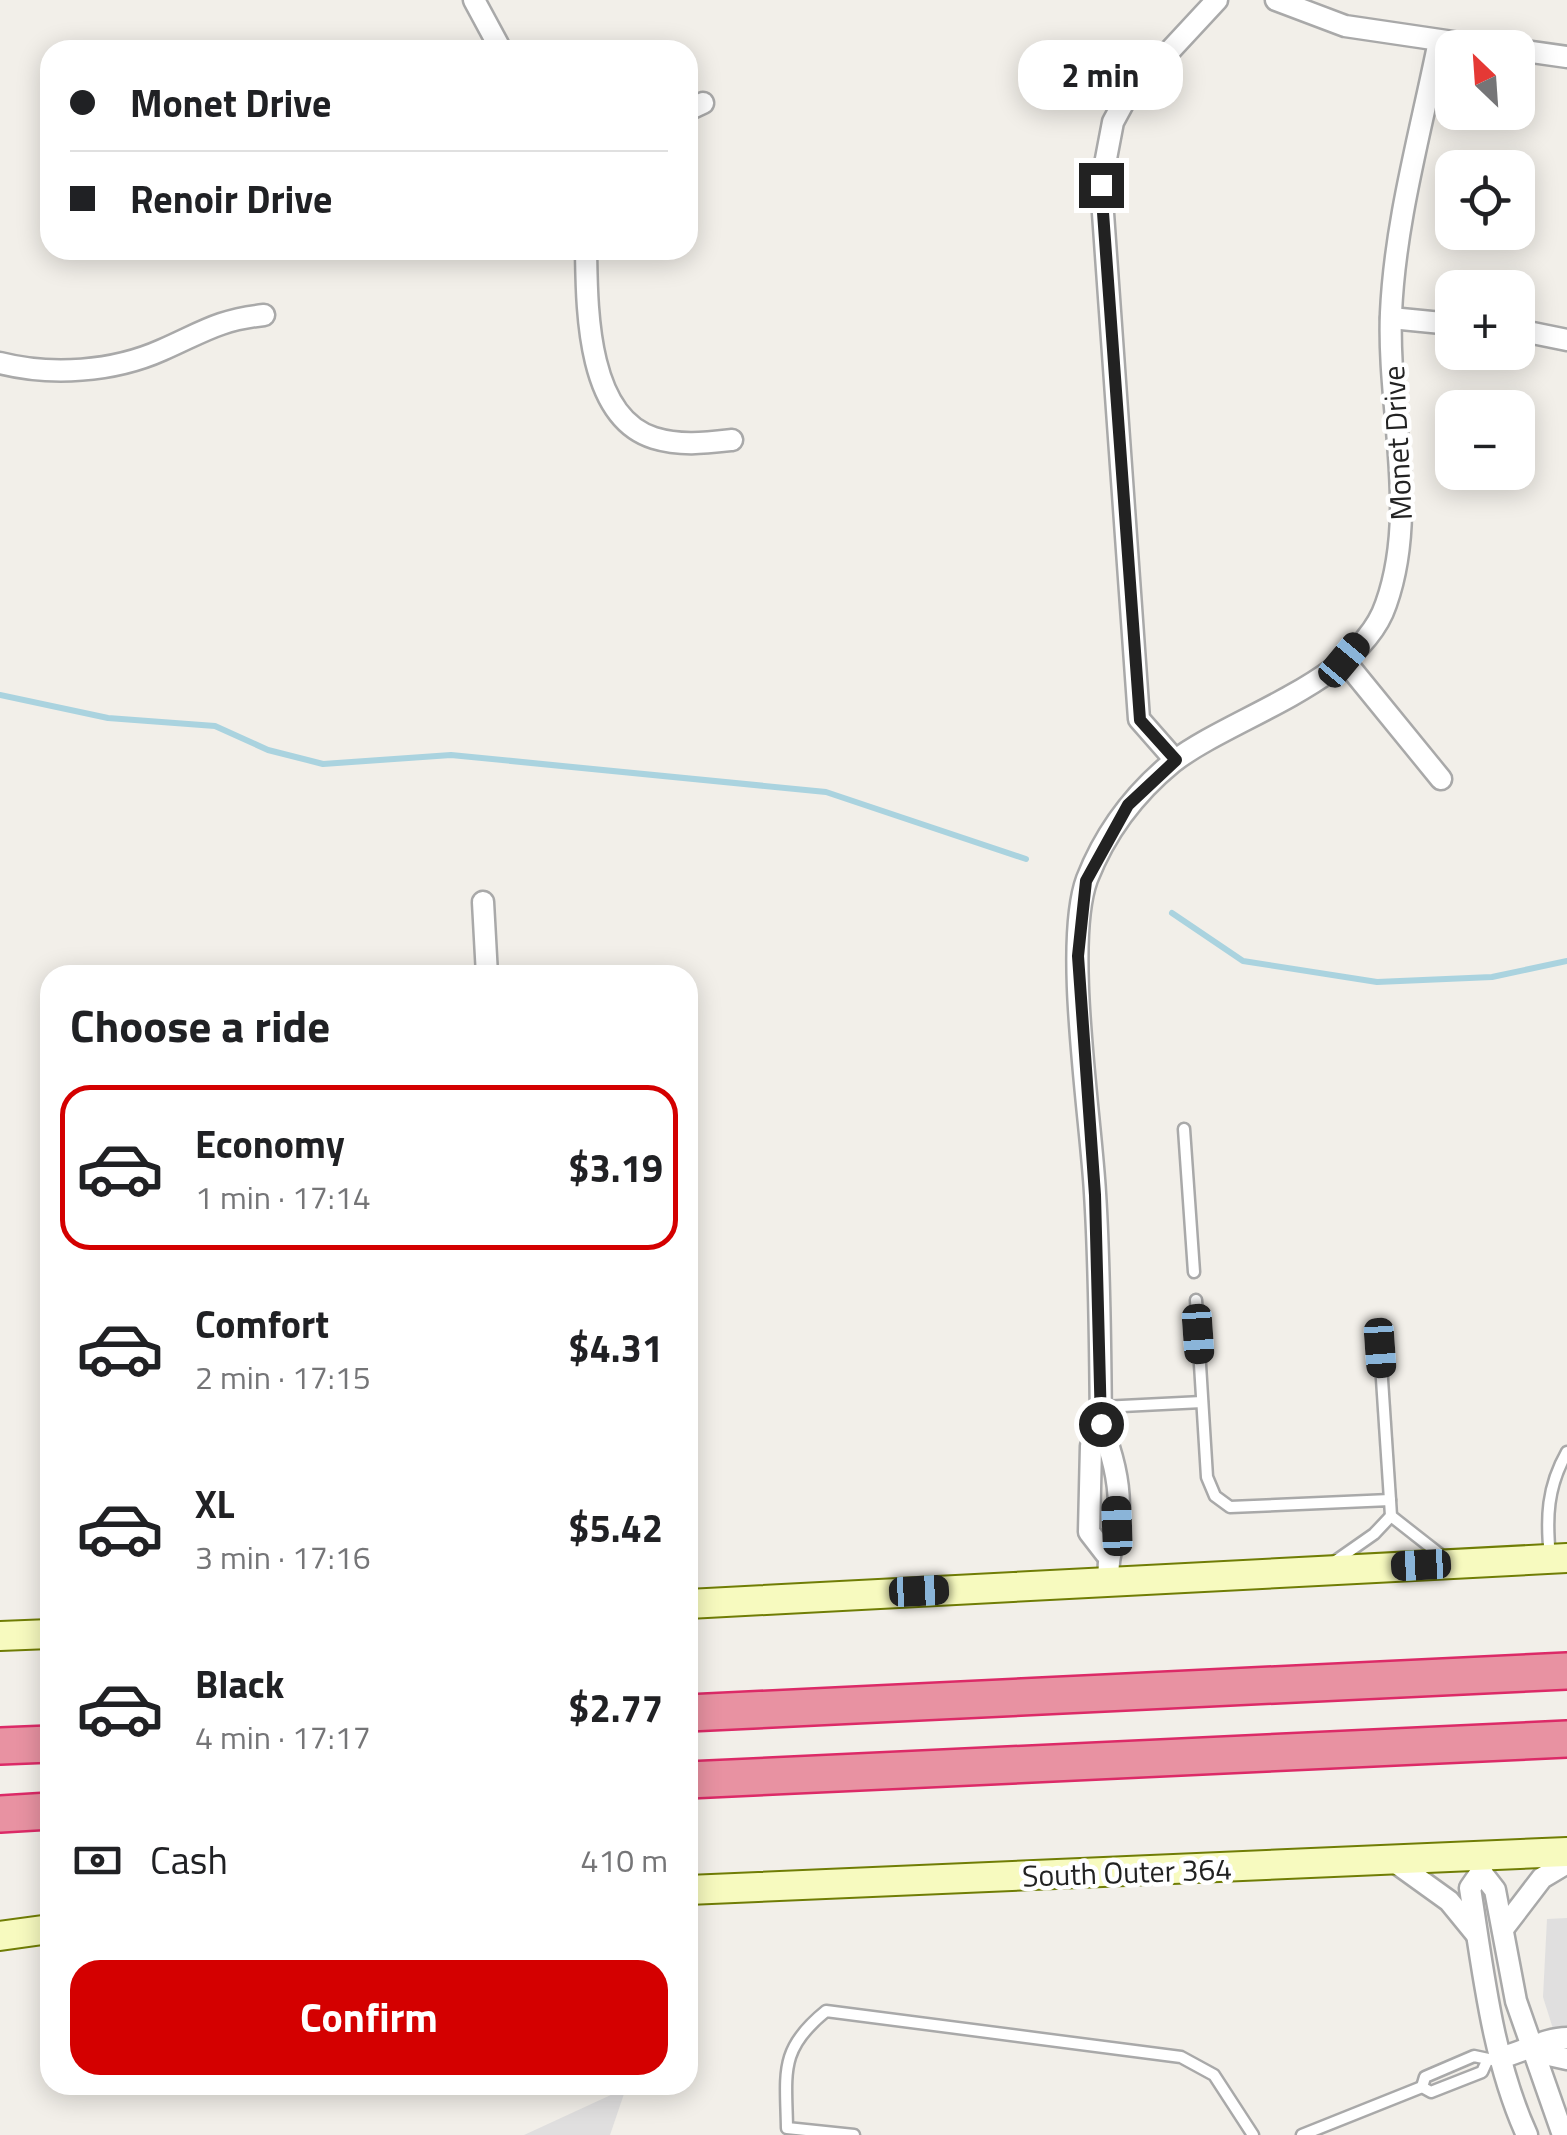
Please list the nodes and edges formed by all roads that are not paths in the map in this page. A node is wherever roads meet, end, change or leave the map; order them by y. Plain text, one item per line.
1 (474, 0) edge
2 (1216, 0) edge
3 (1276, 0) edge
4 (495, 40) edge
5 (1435, 40) edge
6 (1535, 52) edge
7 (1567, 56) edge
8 (1435, 64) edge
9 (586, 260) edge
10 (264, 315) dead end
11 (1391, 318) junction
12 (1435, 322) edge
13 (1535, 333) edge
14 (1567, 340) edge
15 (0, 364) edge
16 (732, 440) dead end
17 (1344, 660) junction
18 (1176, 760) junction
19 (1441, 779) dead end
20 (482, 902) dead end
21 (486, 965) edge
22 (1184, 1129) dead end
23 (1194, 1272) dead end
24 (1196, 1300) dead end
25 (1380, 1348) dead end
26 (1202, 1402) junction
27 (1101, 1416) junction
28 (1567, 1452) edge
29 (1390, 1500) junction
30 (1392, 1516) junction
31 (1559, 1558) edge
32 (1454, 1564) junction
33 (1108, 1567) junction
34 (1320, 1570) junction
35 (698, 1603) edge
36 (40, 1634) edge
37 (0, 1636) edge
38 (1567, 1671) edge
39 (698, 1713) edge
40 (1567, 1739) edge
41 (40, 1744) edge
42 (0, 1746) edge
43 (698, 1780) edge
44 (40, 1812) edge
45 (0, 1814) edge
46 (1567, 1852) edge
47 (1392, 1860) junction
48 (1483, 1864) junction
49 (1567, 1864) edge
50 (698, 1890) edge
51 (1502, 1929) junction
52 (40, 1931) edge
53 (0, 1936) edge
54 (1478, 1936) junction
55 (1567, 2038) edge
56 (1531, 2051) junction
57 (1495, 2059) junction
58 (1567, 2059) edge
59 (1422, 2087) junction
60 (854, 2135) edge
61 (1253, 2135) edge
62 (1302, 2135) edge
63 (1526, 2135) edge
64 (1564, 2135) edge

1 - 4 street
2 - 18 street
3 - 5 street
6 - 7 street
8 - 11 street, Monet Drive
9 - 16 street
10 - 15 street
11 - 12 street
11 - 17 street, Monet Drive
13 - 14 street
17 - 18 street, Monet Drive
17 - 19 street
18 - 27 street, Monet Drive
20 - 21 street
22 - 23 lane
24 - 26 lane
25 - 29 lane
26 - 27 lane
26 - 29 lane
27 - 33 street, Monet Drive
28 - 31 lane
29 - 30 lane
30 - 32 lane
30 - 34 lane
31 - 32 street
32 - 34 street
33 - 34 street
33 - 35 street
36 - 37 street
38 - 39 highway
40 - 43 highway
41 - 42 highway
44 - 45 highway
46 - 48 street, South Outer 364
47 - 48 street, South Outer 364
47 - 50 street, South Outer 364
47 - 54 street
48 - 51 street
48 - 54 street
49 - 51 street
51 - 56 street
52 - 53 street
54 - 57 street
55 - 56 street
56 - 57 street
56 - 58 street
56 - 64 street
57 - 59 lane
57 - 59 lane
57 - 63 street
59 - 62 lane
60 - 61 lane

